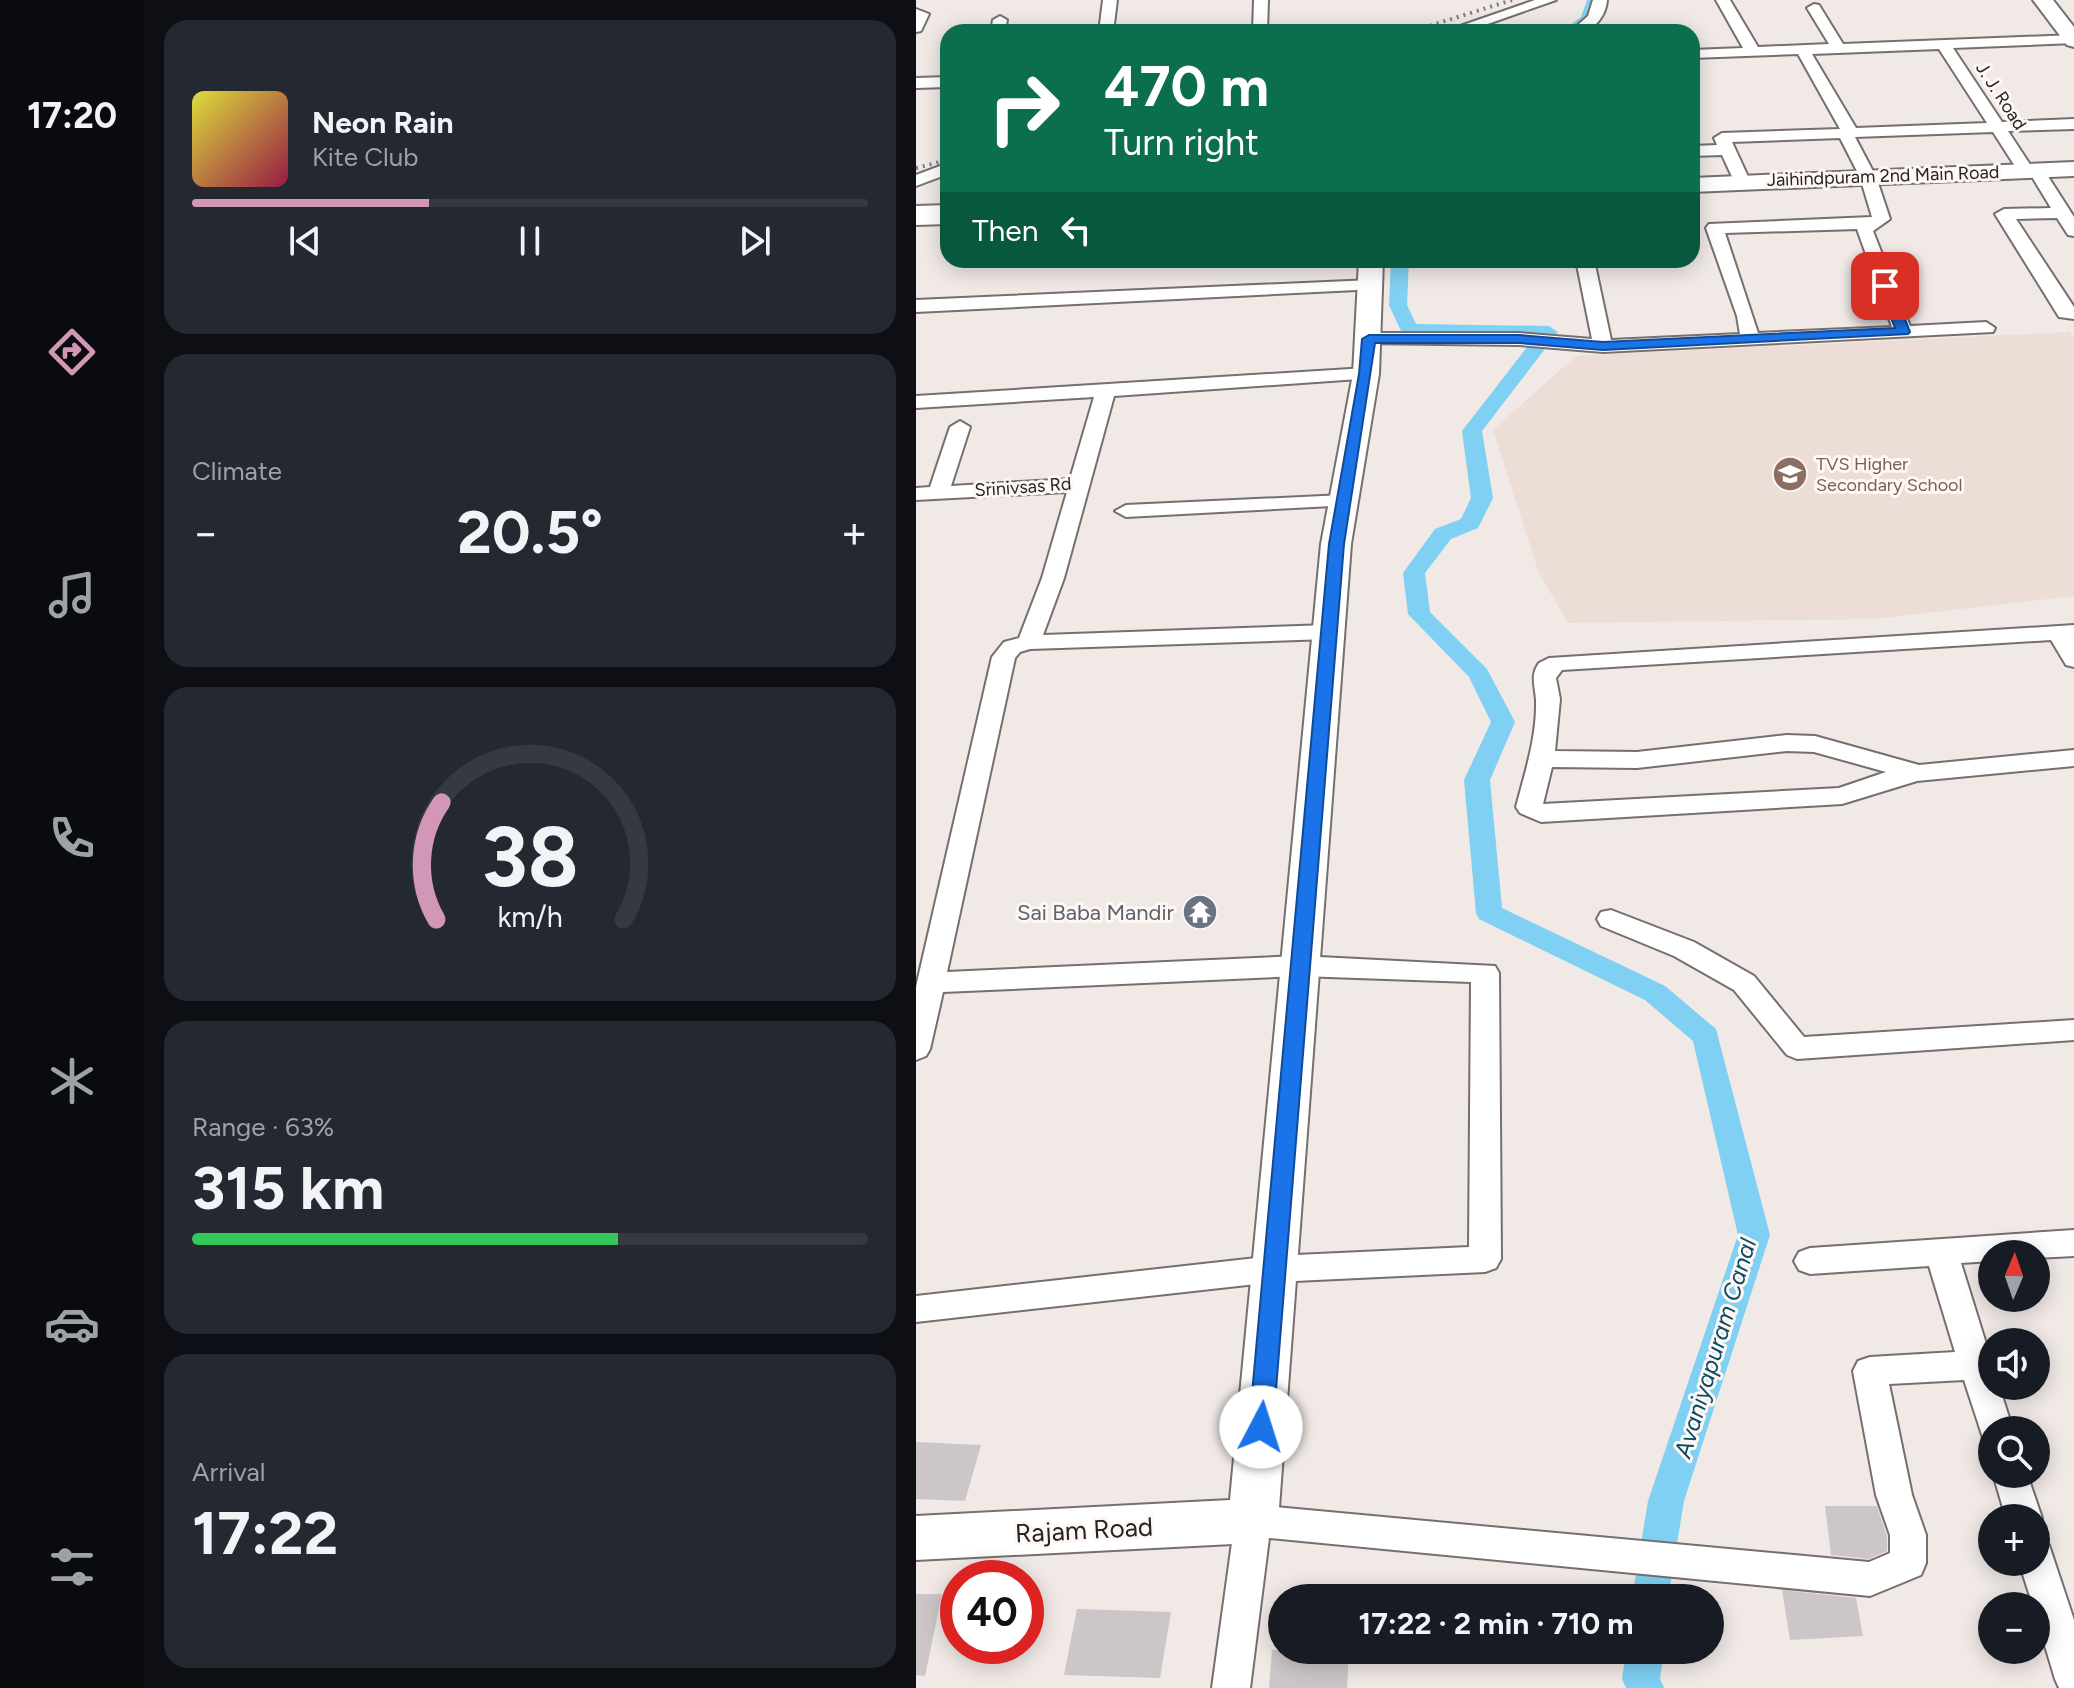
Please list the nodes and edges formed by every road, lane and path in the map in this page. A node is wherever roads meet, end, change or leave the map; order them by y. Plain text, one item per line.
1 (1110, 0) edge
2 (1261, 0) edge
3 (1549, 0) edge
4 (1600, 0) edge
5 (1723, 0) edge
6 (2043, 0) edge
7 (1814, 8) dead end
8 (916, 13) edge
9 (1107, 24) edge
10 (1260, 24) edge
11 (1475, 24) edge
12 (1591, 24) edge
13 (916, 28) edge
14 (2074, 40) edge
15 (1943, 44) junction
16 (1838, 47) junction
17 (1802, 49) junction
18 (1752, 50) junction
19 (1700, 53) edge
20 (940, 82) edge
21 (916, 83) edge
22 (2074, 124) edge
23 (1998, 127) junction
24 (1848, 133) junction
25 (1725, 144) junction
26 (1700, 149) edge
27 (2074, 169) edge
28 (2031, 170) junction
29 (940, 171) edge
30 (1868, 177) junction
31 (916, 181) edge
32 (1742, 181) junction
33 (1700, 184) edge
34 (940, 210) edge
35 (916, 211) edge
36 (2062, 213) junction
37 (940, 217) edge
38 (916, 218) edge
39 (1870, 223) junction
40 (2074, 231) edge
41 (1587, 268) edge
42 (1371, 272) edge
43 (916, 306) edge
44 (2074, 313) edge
45 (1986, 328) dead end
46 (1903, 332) junction
47 (1750, 339) junction
48 (1603, 346) junction
49 (1367, 356) junction
50 (1106, 389) junction
51 (916, 402) edge
52 (960, 427) dead end
53 (1079, 485) junction
54 (923, 496) edge
55 (1344, 501) junction
56 (1126, 511) dead end
57 (1328, 632) junction
58 (2066, 632) edge
59 (1029, 642) junction
60 (2074, 660) edge
61 (2074, 758) edge
62 (1540, 759) junction
63 (1917, 773) junction
64 (1611, 919) dead end
65 (1300, 966) junction
66 (933, 983) junction
67 (2074, 1030) edge
68 (916, 1049) edge
69 (2074, 1243) edge
70 (1941, 1252) junction
71 (1810, 1261) dead end
72 (1274, 1269) junction
73 (916, 1309) edge
74 (1976, 1365) junction
75 (1992, 1416) edge
76 (1253, 1521) junction
77 (916, 1538) edge
78 (2042, 1576) edge
79 (2074, 1679) edge
80 (1231, 1688) edge

1 - 9 street
2 - 10 street
3 - 11 street
4 - 12 street
5 - 18 street
6 - 14 street
7 - 16 street
8 - 13 street
14 - 15 street
15 - 16 street
15 - 23 street, J. J. Road
16 - 17 street
17 - 18 street
17 - 24 street
18 - 19 street
20 - 21 street
22 - 23 street
23 - 24 street
23 - 28 street, J. J. Road
24 - 25 street
24 - 30 street
25 - 26 street
25 - 32 street
27 - 28 street, Jaihindpuram 2nd Main Road
28 - 30 street, Jaihindpuram 2nd Main Road
28 - 36 street, J. J. Road
29 - 31 street
30 - 32 street, Jaihindpuram 2nd Main Road
30 - 39 street
32 - 33 street, Jaihindpuram 2nd Main Road
34 - 35 street
36 - 40 street, J. J. Road
36 - 44 street
37 - 38 street
39 - 46 street
39 - 47 street
41 - 48 street
42 - 43 street
42 - 49 street
45 - 46 street
46 - 47 street
47 - 48 street
48 - 49 street
49 - 50 street
49 - 55 street
50 - 51 street
50 - 53 street, Srinivsas Rd
52 - 54 street
53 - 54 street, Srinivsas Rd
53 - 59 street
55 - 56 street
55 - 57 street
57 - 59 street
57 - 65 street
58 - 60 street
58 - 62 street
59 - 66 street
61 - 63 street
62 - 63 street
62 - 63 street
64 - 67 street
65 - 66 street
65 - 72 street
65 - 72 street
66 - 68 street
69 - 70 street
70 - 71 street
70 - 74 street
72 - 73 street
72 - 76 street
74 - 75 street
74 - 76 street
76 - 77 street, Rajam Road
76 - 80 street
78 - 79 street

